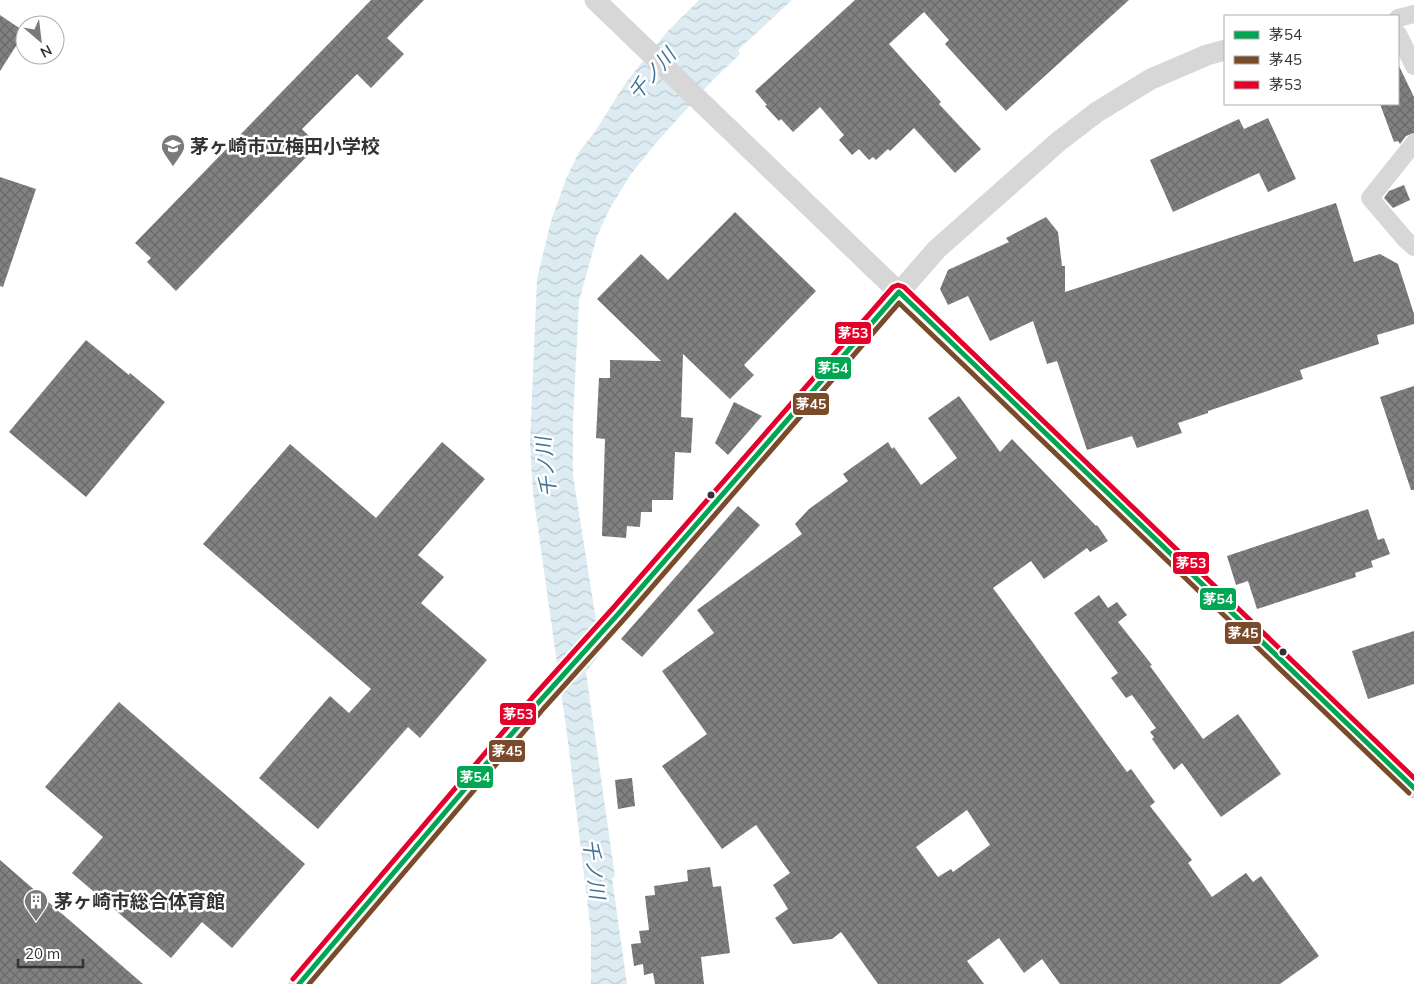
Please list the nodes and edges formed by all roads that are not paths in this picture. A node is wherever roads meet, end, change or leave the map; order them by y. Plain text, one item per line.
1 (595, 0) edge
2 (1414, 14) edge
3 (1399, 18) edge
4 (1399, 36) edge
5 (1224, 50) edge
6 (1414, 66) edge
7 (1414, 143) edge
8 (1411, 240) edge
9 (899, 292) junction
10 (1414, 788) edge
11 (299, 984) edge

1 - 9 street
2 - 3 street
4 - 6 street
5 - 9 street
7 - 8 street
9 - 10 street
9 - 11 street

